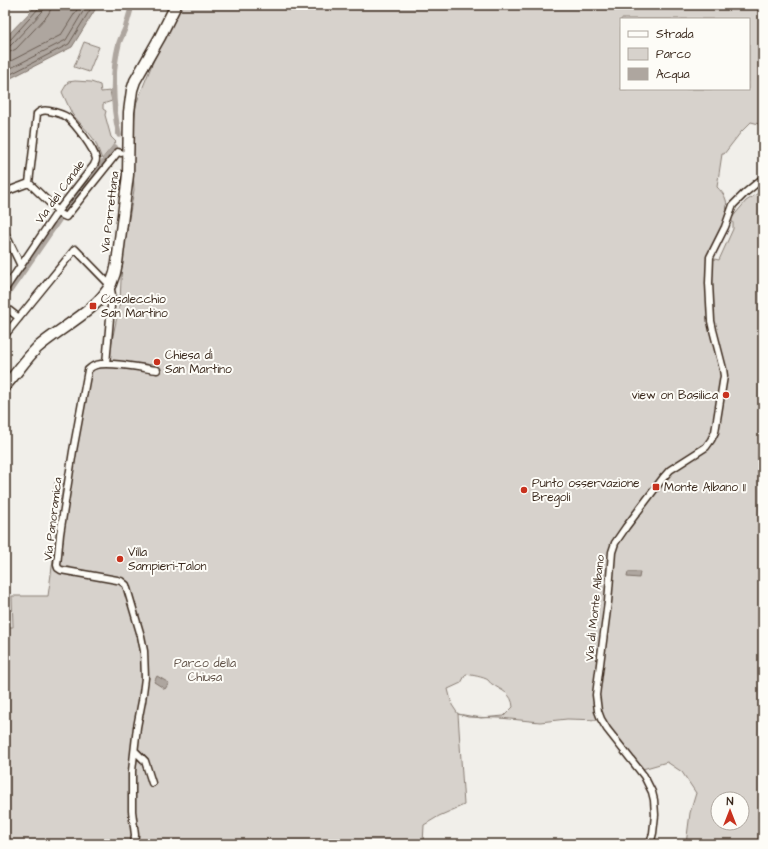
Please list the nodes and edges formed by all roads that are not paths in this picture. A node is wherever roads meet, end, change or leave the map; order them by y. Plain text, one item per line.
1 (176, 5) edge
2 (121, 153) dead end
3 (763, 178) edge
4 (29, 183) junction
5 (5, 192) edge
6 (58, 212) junction
7 (5, 233) edge
8 (21, 266) junction
9 (110, 285) junction
10 (5, 289) edge
11 (5, 307) edge
12 (19, 318) junction
13 (5, 335) edge
14 (106, 364) junction
15 (157, 370) dead end
16 (5, 386) edge
17 (135, 750) junction
18 (152, 784) dead end
19 (134, 844) edge
20 (650, 844) edge

1 - 9 main road, Via Porrettana
2 - 6 street
3 - 20 street, Via di Monte Albano
4 - 5 street
4 - 6 street
4 - 6 street, Via del Canale
6 - 8 street, Via del Canale
7 - 8 street
8 - 10 street, Via del Canale
9 - 12 street
9 - 14 street
9 - 16 main road, Via Porrettana
11 - 12 street
12 - 13 street
14 - 15 street
14 - 17 street, Via Panoramica
17 - 18 street
17 - 19 street, Via Panoramica

